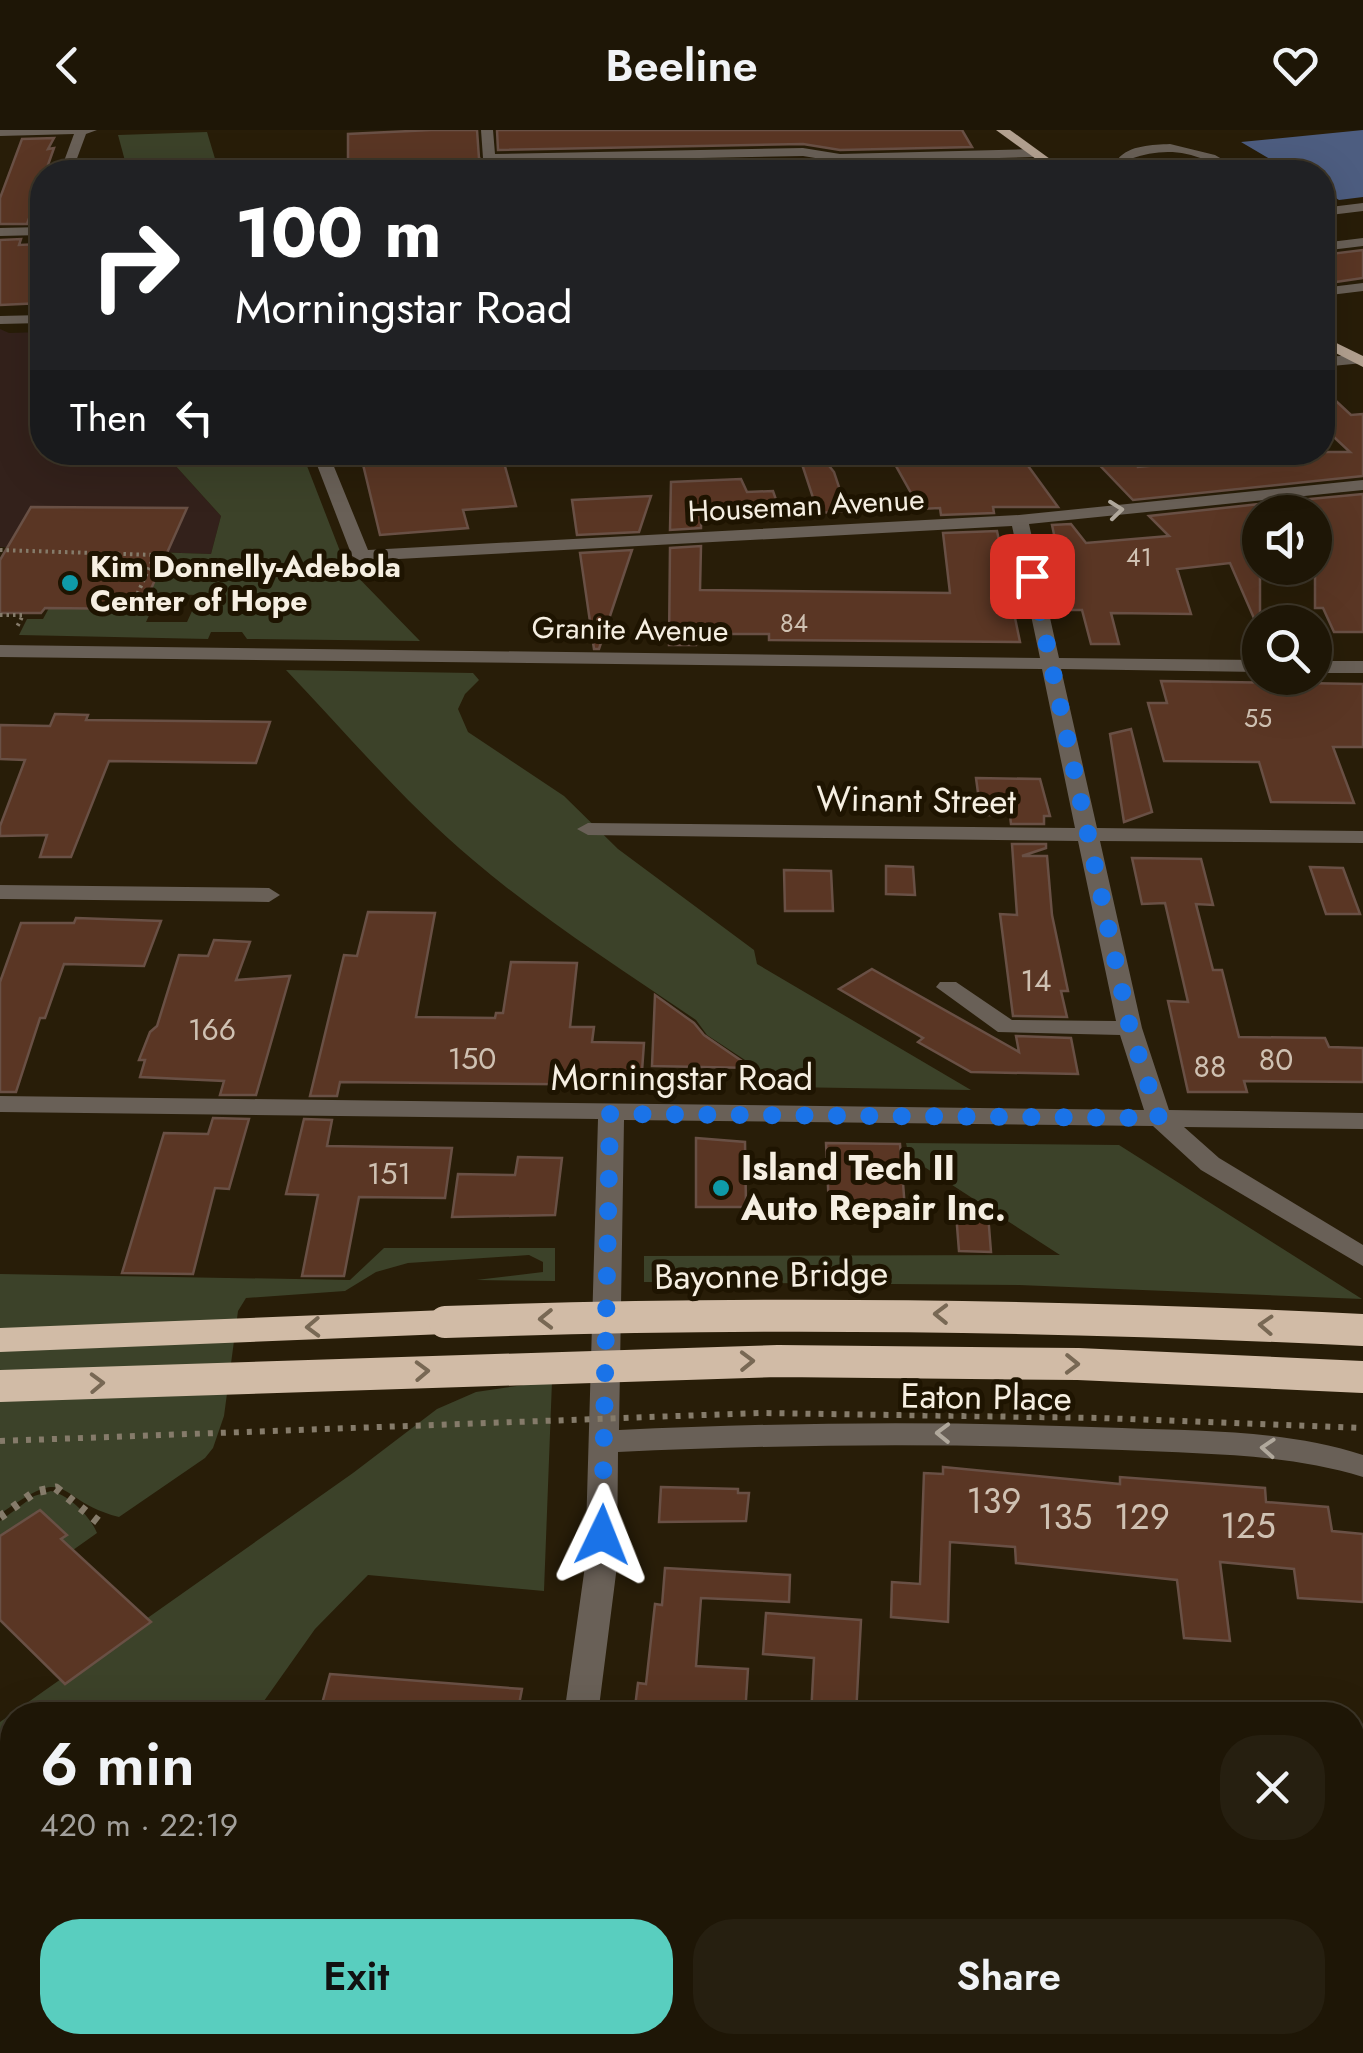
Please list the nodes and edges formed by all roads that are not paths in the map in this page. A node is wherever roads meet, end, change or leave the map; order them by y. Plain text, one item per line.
1 (81, 130) edge
2 (91, 130) edge
3 (487, 130) edge
4 (1002, 130) edge
5 (0, 132) edge
6 (1034, 153) junction
7 (70, 160) edge
8 (490, 160) edge
9 (535, 160) edge
10 (1044, 160) edge
11 (1125, 160) edge
12 (1216, 160) edge
13 (1363, 207) edge
14 (1335, 210) edge
15 (1363, 227) edge
16 (1335, 230) edge
17 (30, 231) edge
18 (0, 232) edge
19 (1363, 242) edge
20 (1335, 246) edge
21 (1363, 286) edge
22 (1335, 290) edge
23 (30, 319) edge
24 (0, 320) edge
25 (1363, 343) edge
26 (1335, 347) edge
27 (1342, 351) junction
28 (1361, 361) edge
29 (1335, 362) edge
30 (325, 465) edge
31 (1363, 484) edge
32 (1019, 520) junction
33 (5, 644) edge
34 (1051, 664) junction
35 (1242, 666) edge
36 (1332, 667) edge
37 (1363, 668) edge
38 (588, 829) dead end
39 (1087, 834) junction
40 (1363, 837) edge
41 (0, 892) edge
42 (269, 896) dead end
43 (948, 987) dead end
44 (1130, 1028) junction
45 (0, 1104) edge
46 (610, 1114) junction
47 (1159, 1118) junction
48 (1363, 1122) edge
49 (1363, 1258) edge
50 (1363, 1330) edge
51 (0, 1340) edge
52 (1363, 1377) edge
53 (0, 1386) edge
54 (605, 1442) junction
55 (1363, 1466) edge
56 (583, 1702) edge

1 - 2 street
1 - 5 street
1 - 7 street
3 - 8 street
4 - 6 main road
6 - 9 street
6 - 10 main road
11 - 12 street
13 - 14 street
15 - 16 street
17 - 18 street
19 - 20 street
21 - 22 street
23 - 24 street
25 - 27 street
26 - 27 main road
27 - 28 main road
28 - 29 street
30 - 32 street, Houseman Avenue
32 -> 31 street, Houseman Avenue
32 - 34 street
33 - 34 street, Granite Avenue
34 - 35 street, Granite Avenue
34 - 39 street
36 - 37 street
38 - 39 street, Winant Street
39 - 40 street, Winant Street
39 - 44 street
41 - 42 street
43 - 44 street
44 - 47 street
45 - 46 street, Morningstar Road
46 - 47 street, Morningstar Road
46 - 54 street
47 - 48 street, Morningstar Road
47 - 49 street
50 -> 51 highway, Bayonne Bridge, bridge
53 -> 52 highway, bridge
55 -> 54 street, Eaton Place
54 - 56 street

